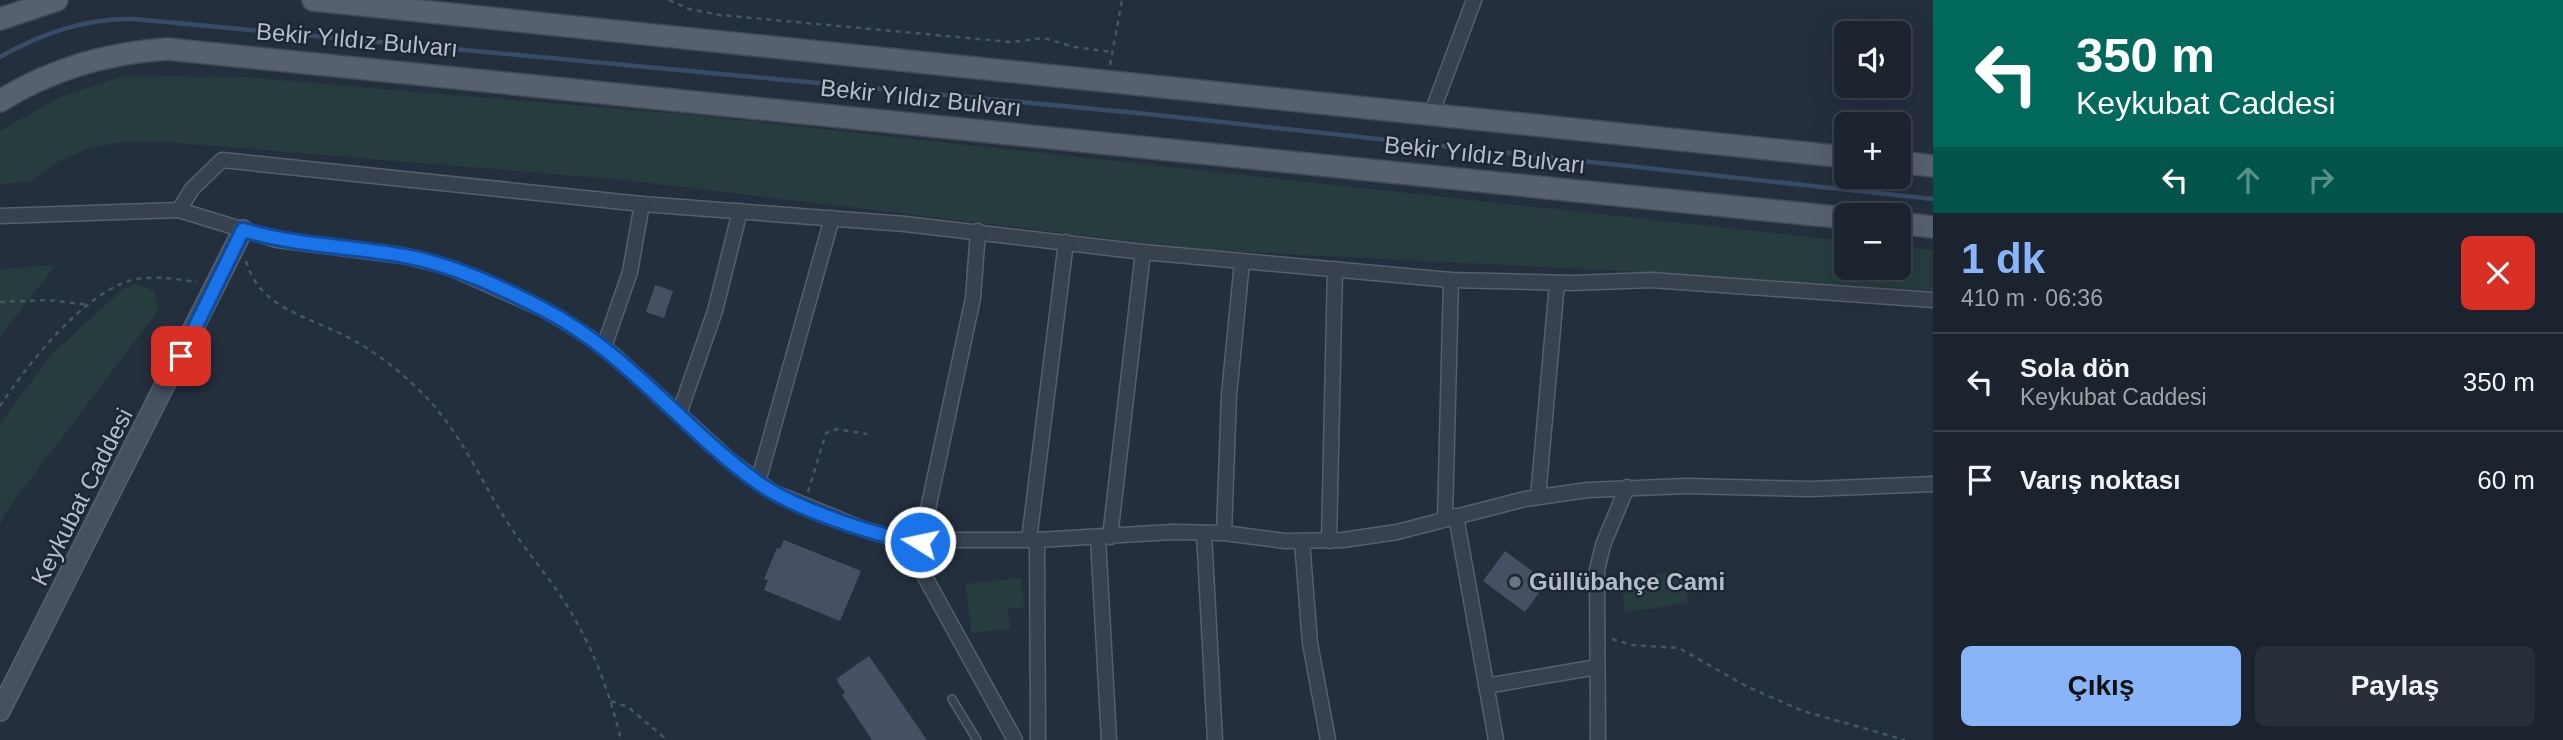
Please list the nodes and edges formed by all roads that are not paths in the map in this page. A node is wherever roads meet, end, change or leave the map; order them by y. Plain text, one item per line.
1 (57, 0) edge
2 (313, 0) edge
3 (1474, 0) edge
4 (0, 19) edge
5 (0, 101) edge
6 (1431, 114) junction
7 (1834, 155) edge
8 (1911, 163) edge
9 (1933, 166) edge
10 (642, 204) junction
11 (179, 210) junction
12 (740, 211) junction
13 (0, 216) edge
14 (1834, 217) edge
15 (832, 218) junction
16 (1911, 224) edge
17 (1933, 226) edge
18 (243, 230) junction
19 (978, 231) junction
20 (1066, 242) junction
21 (1143, 252) junction
22 (1241, 262) junction
23 (1335, 269) junction
24 (1451, 280) junction
25 (1557, 283) junction
26 (1933, 300) edge
27 (604, 347) junction
28 (679, 414) junction
29 (758, 482) junction
30 (1933, 484) edge
31 (1627, 487) junction
32 (1538, 497) junction
33 (1451, 517) junction
34 (1204, 533) junction
35 (1224, 533) junction
36 (1104, 537) junction
37 (1033, 540) junction
38 (1302, 541) junction
39 (1329, 541) junction
40 (920, 542) junction
41 (1597, 667) junction
42 (1486, 686) junction
43 (952, 699) dead end
44 (0, 711) edge
45 (977, 740) edge
46 (1015, 740) edge
47 (1038, 740) edge
48 (1109, 740) edge
49 (1215, 740) edge
50 (1328, 740) edge
51 (1496, 740) edge
52 (1598, 740) edge

1 - 4 main road
2 - 6 main road, Bekir Yıldız Bulvarı
3 - 6 street
5 - 14 main road, Bekir Yıldız Bulvarı
6 - 7 main road, Bekir Yıldız Bulvarı
8 - 9 main road
10 - 11 street
10 - 12 street
10 - 27 street
11 - 13 street
11 - 18 street
12 - 15 street
12 - 28 street
15 - 19 street
15 - 29 street
16 - 17 main road
18 - 27 street
18 - 44 street, Keykubat Caddesi
19 - 20 street
19 - 40 street
20 - 21 street
20 - 37 street
21 - 22 street
21 - 36 street
22 - 23 street
22 - 35 street
23 - 24 street
23 - 39 street
24 - 25 street
24 - 33 street
25 - 26 street
25 - 32 street
27 - 28 street
28 - 29 street
29 - 40 street
30 - 31 street
31 - 32 street
31 - 41 street
32 - 33 street
33 - 39 street
33 - 42 street
34 - 35 street
34 - 36 street
34 - 49 street
35 - 38 street
36 - 37 street
36 - 48 street
37 - 40 street
37 - 47 street
38 - 39 street
38 - 50 street
40 - 46 street
41 - 42 street
41 - 52 street
42 - 51 street
43 - 45 lane

